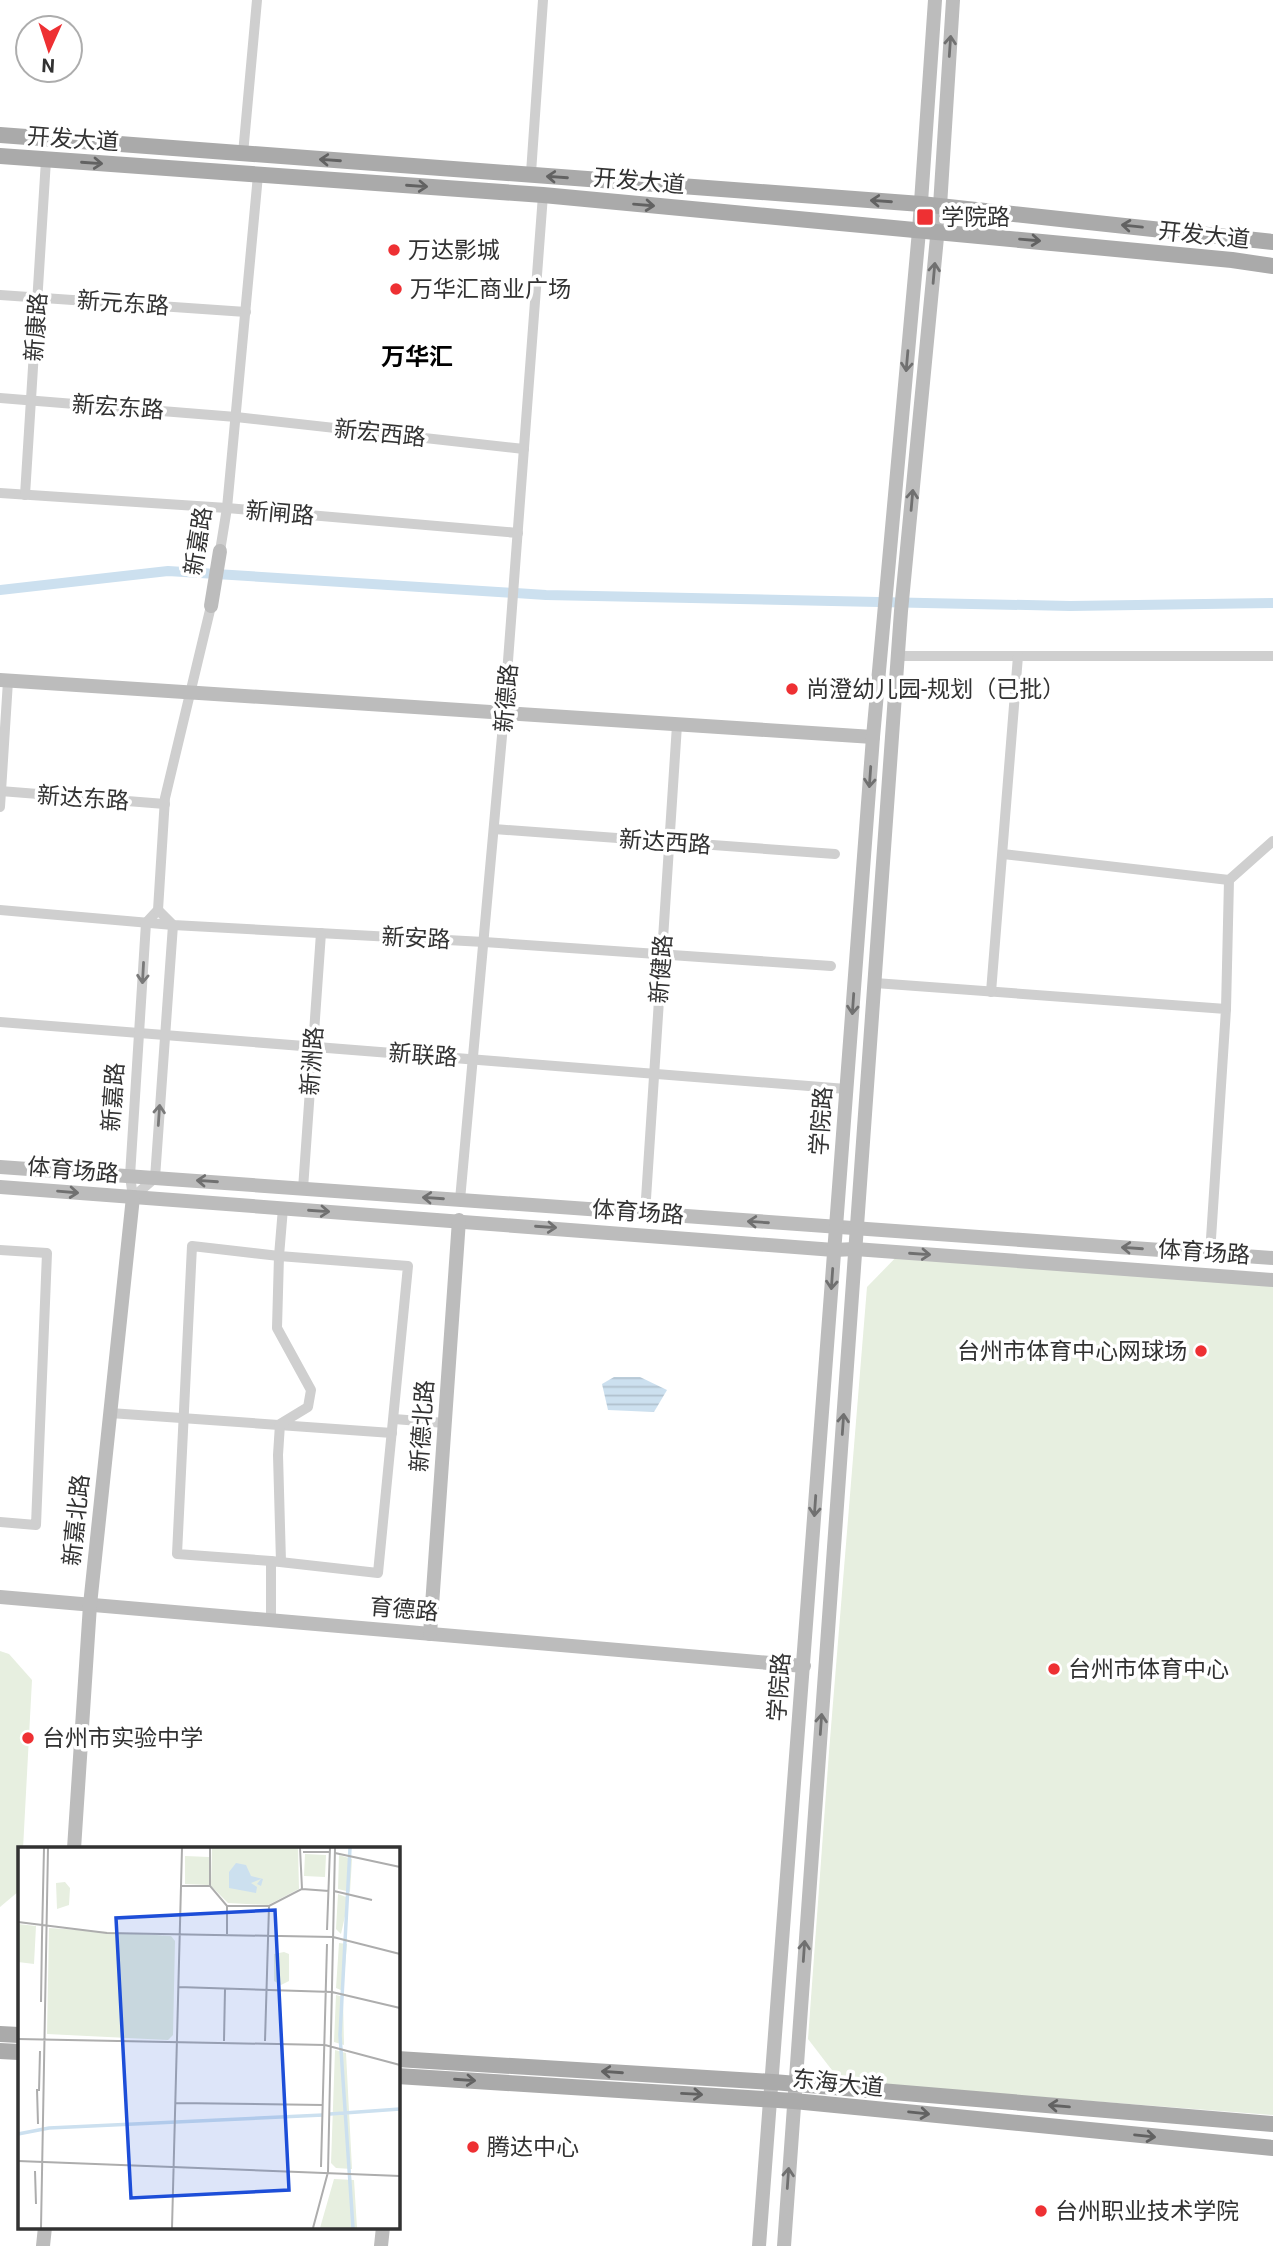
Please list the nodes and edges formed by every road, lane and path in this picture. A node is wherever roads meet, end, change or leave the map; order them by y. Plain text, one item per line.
1 (257, 0) edge
2 (543, 0) edge
3 (935, 0) edge
4 (953, 0) edge
5 (0, 135) edge
6 (243, 153) junction
7 (0, 156) edge
8 (46, 160) junction
9 (531, 173) dead end
10 (258, 175) junction
11 (543, 195) junction
12 (921, 204) junction
13 (940, 206) junction
14 (919, 231) junction
15 (937, 232) junction
16 (1273, 242) edge
17 (1273, 266) edge
18 (0, 295) edge
19 (37, 298) junction
20 (246, 312) junction
21 (0, 398) edge
22 (31, 401) junction
23 (236, 417) junction
24 (524, 449) junction
25 (0, 493) edge
26 (25, 495) junction
27 (227, 508) junction
28 (518, 533) junction
29 (220, 551) joint
30 (211, 606) joint
31 (898, 656) junction
32 (1018, 656) junction
33 (1273, 656) edge
34 (4, 680) edge
35 (191, 693) junction
36 (505, 714) junction
37 (677, 725) junction
38 (873, 737) junction
39 (1, 792) edge
40 (165, 804) junction
41 (0, 807) edge
42 (494, 829) junction
43 (1273, 841) edge
44 (670, 842) junction
45 (1003, 853) junction
46 (835, 855) dead end
47 (1229, 880) junction
48 (0, 910) edge
49 (158, 910) junction
50 (146, 923) junction
51 (173, 925) junction
52 (321, 933) junction
53 (484, 942) junction
54 (662, 954) junction
55 (831, 966) dead end
56 (874, 983) junction
57 (990, 992) junction
58 (1226, 1009) junction
59 (0, 1022) edge
60 (139, 1033) junction
61 (165, 1035) junction
62 (313, 1046) junction
63 (473, 1058) junction
64 (654, 1073) junction
65 (846, 1089) junction
66 (0, 1167) edge
67 (130, 1176) junction
68 (155, 1178) junction
69 (0, 1187) edge
70 (303, 1189) junction
71 (133, 1197) junction
72 (460, 1200) junction
73 (283, 1208) junction
74 (645, 1214) junction
75 (459, 1220) junction
76 (836, 1227) junction
77 (857, 1229) junction
78 (0, 1250) edge
79 (834, 1250) junction
80 (855, 1250) junction
81 (1210, 1254) junction
82 (279, 1256) junction
83 (1273, 1258) edge
84 (1273, 1280) edge
85 (110, 1413) junction
86 (184, 1417) junction
87 (394, 1419) junction
88 (445, 1423) junction
89 (280, 1424) junction
90 (392, 1433) junction
91 (0, 1522) edge
92 (276, 1562) junction
93 (0, 1597) edge
94 (90, 1605) junction
95 (271, 1620) junction
96 (430, 1634) junction
97 (803, 1666) junction
98 (74, 1847) edge
99 (0, 2034) edge
100 (18, 2035) edge
101 (0, 2051) edge
102 (18, 2052) edge
103 (399, 2059) edge
104 (399, 2076) edge
105 (773, 2082) junction
106 (795, 2084) junction
107 (770, 2099) junction
108 (794, 2101) junction
109 (1273, 2124) edge
110 (1273, 2148) edge
111 (45, 2228) edge
112 (383, 2228) edge
113 (43, 2246) edge
114 (381, 2246) edge
115 (759, 2246) edge
116 (784, 2246) edge

1 - 6 street
2 - 9 street
3 - 12 main road, 学院路
13 -> 4 main road, 学院路
5 - 6 main road, 开发大道
12 -> 6 main road, 开发大道
7 - 8 main road, 开发大道
8 -> 10 main road, 开发大道
8 - 19 street, 新康路
10 -> 11 main road, 开发大道
10 - 20 street, 新嘉路
11 -> 14 main road, 开发大道
11 - 24 street, 新德路
12 - 13 main road, 开发大道
12 - 14 main road, 学院路
13 - 15 main road, 学院路
16 -> 13 main road, 开发大道
14 - 15 main road, 开发大道
14 -> 38 main road, 学院路
15 -> 17 main road, 开发大道
31 -> 15 main road, 学院路
18 - 19 street, 新元东路
19 - 20 street, 新元东路
19 - 22 street, 新康路
20 - 23 street, 新嘉路
21 - 22 street, 新宏东路
22 - 23 street, 新宏东路
22 - 26 street, 新康路
23 - 24 street, 新宏西路
23 - 27 street, 新嘉路
24 - 28 street, 新德路
25 - 26 street, 新闸路
26 - 27 street, 新闸路
27 - 28 street, 新闸路
27 - 29 street, 新嘉路
28 - 36 street, 新德路
29 - 30 main road, 新嘉路
30 - 35 street, 新嘉路
31 - 32 street
31 - 56 main road, 学院路
32 - 33 street
32 - 45 street
34 - 35 main road
34 - 39 street
35 - 36 main road
35 - 40 street, 新嘉路
36 - 37 main road
36 - 42 street, 新德路
37 - 38 main road
37 - 44 street, 新健路
38 -> 65 main road, 学院路
39 - 40 street, 新达东路
39 - 41 street
40 - 49 street, 新嘉路
42 - 44 street, 新达西路
42 - 53 street, 新德路
43 - 47 street
44 - 46 street, 新达西路
44 - 54 street, 新健路
45 - 47 street
45 - 57 street
47 - 58 street
48 - 50 street, 新安路
49 - 50 street
49 - 51 street
50 - 51 street, 新安路
50 -> 60 street, 新嘉路
51 - 52 street, 新安路
51 - 61 street, 新嘉路
52 - 53 street, 新安路
52 - 62 street, 新洲路
53 - 54 street, 新安路
53 - 63 street, 新德路
54 - 55 street, 新安路
54 - 64 street, 新健路
56 - 57 street
56 - 77 main road, 学院路
57 - 58 street
58 - 81 street
59 - 60 street, 新联路
60 - 61 street, 新联路
60 - 67 street, 新嘉路
61 - 62 street, 新联路
68 -> 61 street, 新嘉路
62 - 63 street, 新联路
62 - 70 street, 新洲路
63 - 64 street, 新联路
63 - 72 street, 新德路
64 - 65 street, 新联路
64 - 74 street, 新健路
65 - 76 main road, 学院路
66 - 67 main road
67 - 68 main road
67 - 71 street, 新嘉路
70 -> 68 main road
68 - 71 street
69 -> 71 main road, 体育场路
72 -> 70 main road
71 - 73 main road, 体育场路
71 - 85 main road, 新嘉北路
72 - 74 main road
73 -> 75 main road, 体育场路
73 - 82 street
76 -> 74 main road
75 -> 79 main road, 体育场路
75 - 88 main road, 新德北路
76 - 77 main road
76 - 79 main road, 学院路
77 - 80 main road, 学院路
81 -> 77 main road
78 - 91 street
79 - 80 main road, 体育场路
79 -> 97 main road, 学院路
80 -> 84 main road, 体育场路
106 -> 80 main road, 学院路
81 - 83 main road
82 - 86 street
82 - 87 street
82 - 89 street
85 - 86 street
85 - 94 main road, 新嘉北路
86 - 89 street
86 - 92 street
87 - 88 street
87 - 90 street
88 - 96 main road, 新德北路
89 - 90 street
89 - 92 street
90 - 92 street
92 - 95 street
93 - 94 main road, 育德路
94 - 95 main road, 育德路
94 - 98 main road, 新嘉北路
95 - 96 main road, 育德路
96 - 97 main road, 育德路
97 - 105 main road, 学院路
99 - 100 main road
101 - 102 main road
105 -> 103 main road, 东海大道
104 -> 107 main road, 东海大道
105 - 106 main road, 东海大道
105 - 107 main road, 学院路
106 - 108 main road, 学院路
109 -> 106 main road, 东海大道
107 - 108 main road, 东海大道
107 - 115 main road, 学院路
108 -> 110 main road, 东海大道
116 -> 108 main road, 学院路
111 - 113 main road
112 - 114 main road

